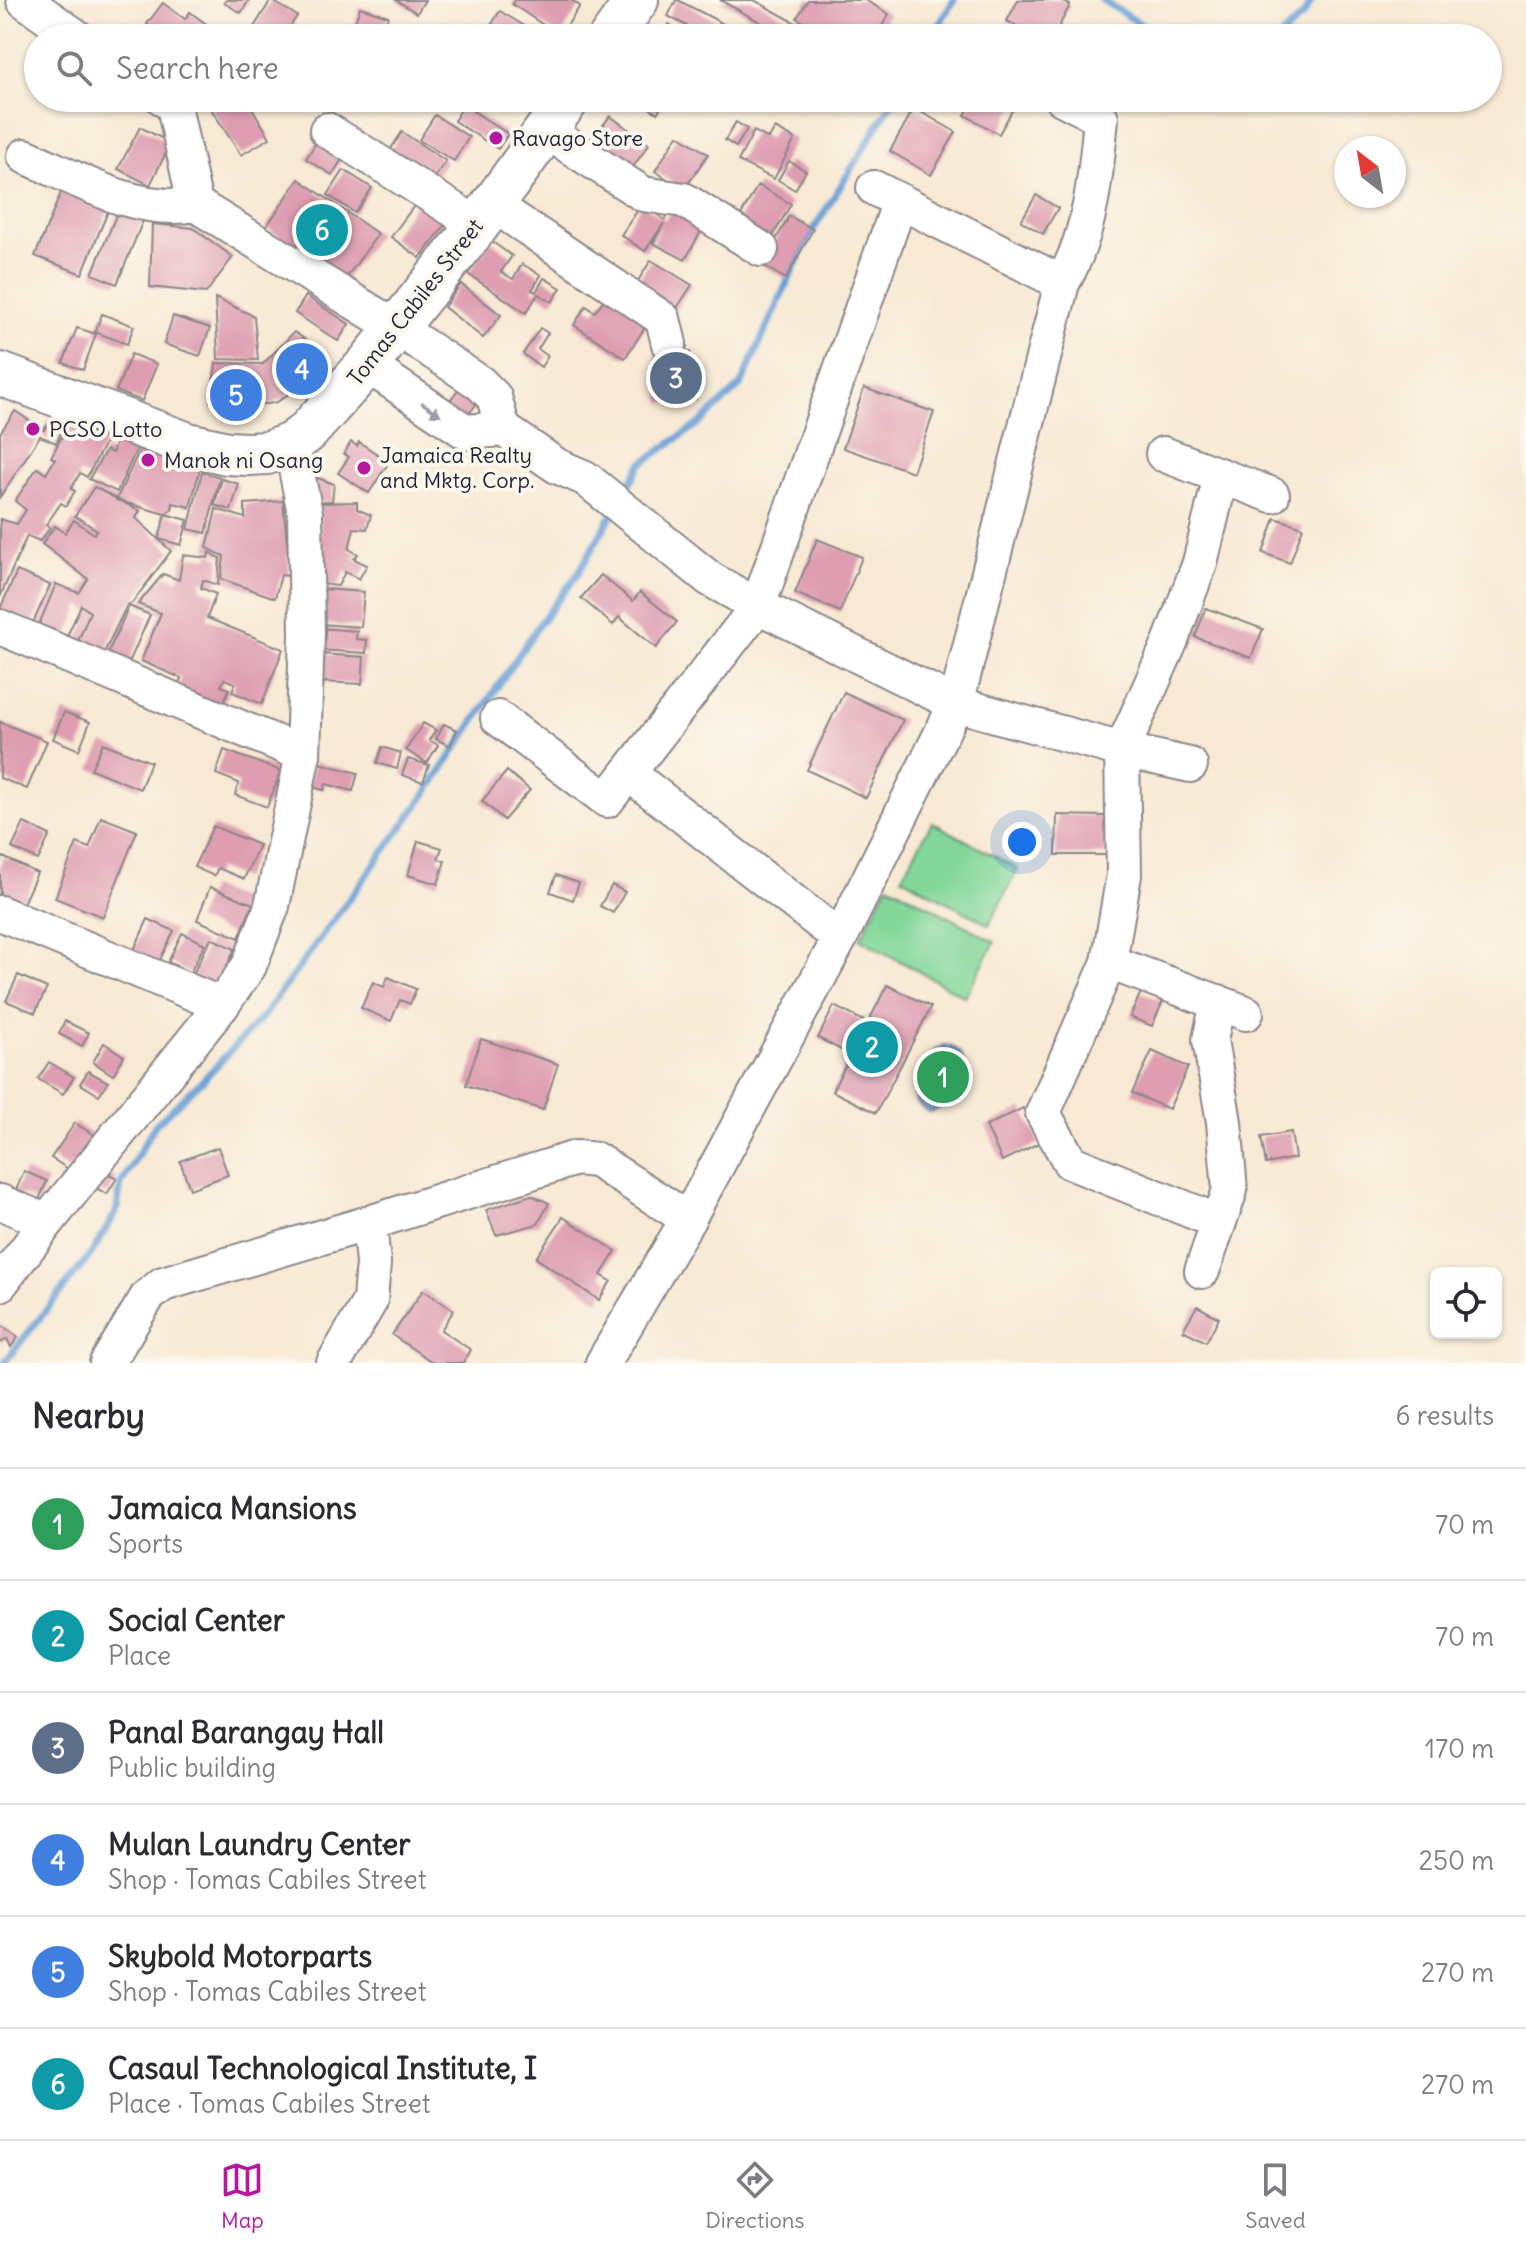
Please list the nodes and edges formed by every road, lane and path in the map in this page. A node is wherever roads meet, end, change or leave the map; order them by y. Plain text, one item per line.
1 (24, 0) edge
2 (637, 0) edge
3 (58, 24) edge
4 (620, 24) edge
5 (175, 112) edge
6 (1089, 112) edge
7 (557, 115) edge
8 (327, 130) dead end
9 (25, 156) dead end
10 (195, 204) junction
11 (485, 214) junction
12 (761, 249) dead end
13 (1062, 283) junction
14 (397, 328) junction
15 (669, 344) dead end
16 (367, 365) junction
17 (0, 374) edge
18 (503, 429) junction
19 (291, 444) junction
20 (1163, 454) dead end
21 (1221, 476) junction
22 (1272, 495) dead end
23 (758, 606) junction
24 (0, 627) edge
25 (956, 704) junction
26 (498, 718) dead end
27 (1122, 750) junction
28 (303, 754) junction
29 (1190, 765) dead end
30 (628, 773) junction
31 (0, 913) edge
32 (840, 938) junction
33 (1109, 962) junction
34 (222, 1005) junction
35 (0, 1202) edge
36 (688, 1219) junction
37 (47, 1222) junction
38 (1219, 1222) junction
39 (369, 1223) junction
40 (1202, 1271) dead end
41 (0, 1284) edge
42 (107, 1363) edge
43 (334, 1363) edge
44 (603, 1363) edge

1 - 3 street
2 - 4 main road
5 - 10 street
6 - 13 street
7 - 11 main road, Tomas Cabiles Street
7 - 12 street
8 - 11 street
9 - 10 street
10 - 14 street
11 - 14 main road, Tomas Cabiles Street
11 - 15 street
13 - 23 street
13 - 25 street
14 - 16 main road, Tomas Cabiles Street
14 - 18 street
16 -> 18 street
16 - 19 main road, Tomas Cabiles Street
17 - 19 main road, Tomas Cabiles Street
18 - 23 street
19 - 28 street
20 - 21 street
21 - 22 street
21 - 27 street
23 - 25 street
23 - 30 street
24 - 28 street
25 - 27 street
25 - 32 street
26 - 30 street
27 - 29 street
27 - 33 street
28 - 34 street
30 - 32 street
31 - 34 street
32 - 36 street
33 - 38 street
33 - 38 street
34 - 37 street
35 - 37 street
36 - 39 street
36 - 44 street
37 - 41 street
38 - 40 street
39 - 42 street
39 - 43 street

